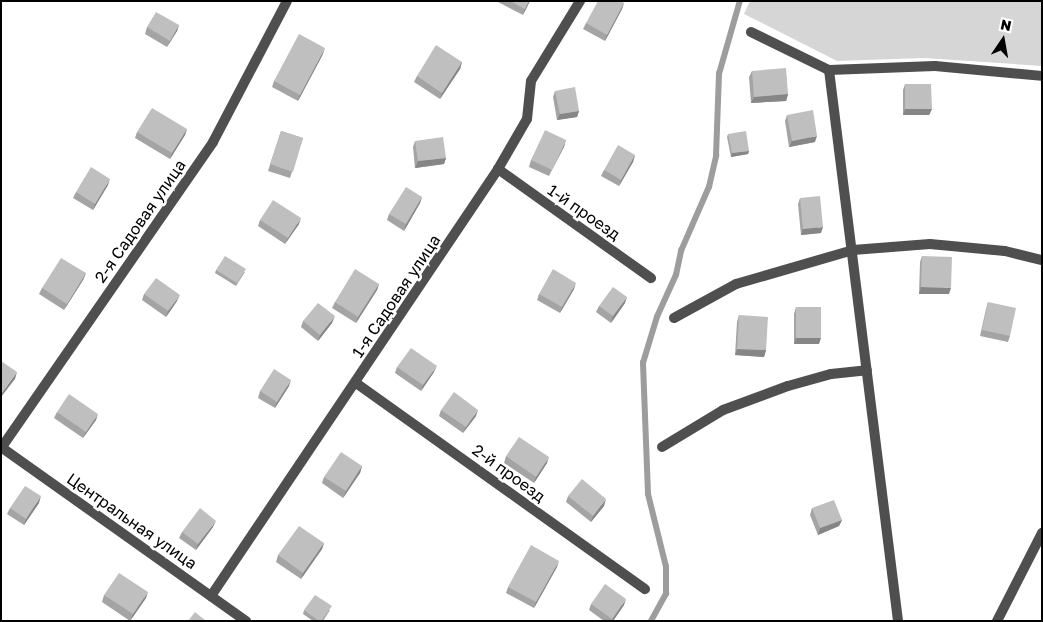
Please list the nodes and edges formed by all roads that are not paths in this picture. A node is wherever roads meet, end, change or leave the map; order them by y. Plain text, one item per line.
1 (287, 1) edge
2 (580, 1) edge
3 (750, 32) dead end
4 (830, 70) junction
5 (1042, 76) edge
6 (498, 169) junction
7 (853, 250) junction
8 (1042, 260) edge
9 (651, 278) dead end
10 (674, 318) dead end
11 (867, 370) junction
12 (356, 383) junction
13 (1, 447) edge
14 (662, 447) dead end
15 (1042, 533) edge
16 (645, 589) dead end
17 (211, 596) junction
18 (246, 621) edge
19 (898, 621) edge
20 (997, 621) edge

1 - 13 street, 2-я Садовая улица
2 - 6 street, 1-я Садовая улица
3 - 4 street
4 - 5 street
4 - 7 street
6 - 9 street, 1-й проезд
6 - 12 street, 1-я Садовая улица
7 - 8 street
7 - 10 street
7 - 11 street
11 - 14 street
11 - 19 street
12 - 16 street, 2-й проезд
12 - 17 street, 1-я Садовая улица
13 - 17 street, Центральная улица
15 - 20 street
17 - 18 street, Центральная улица

